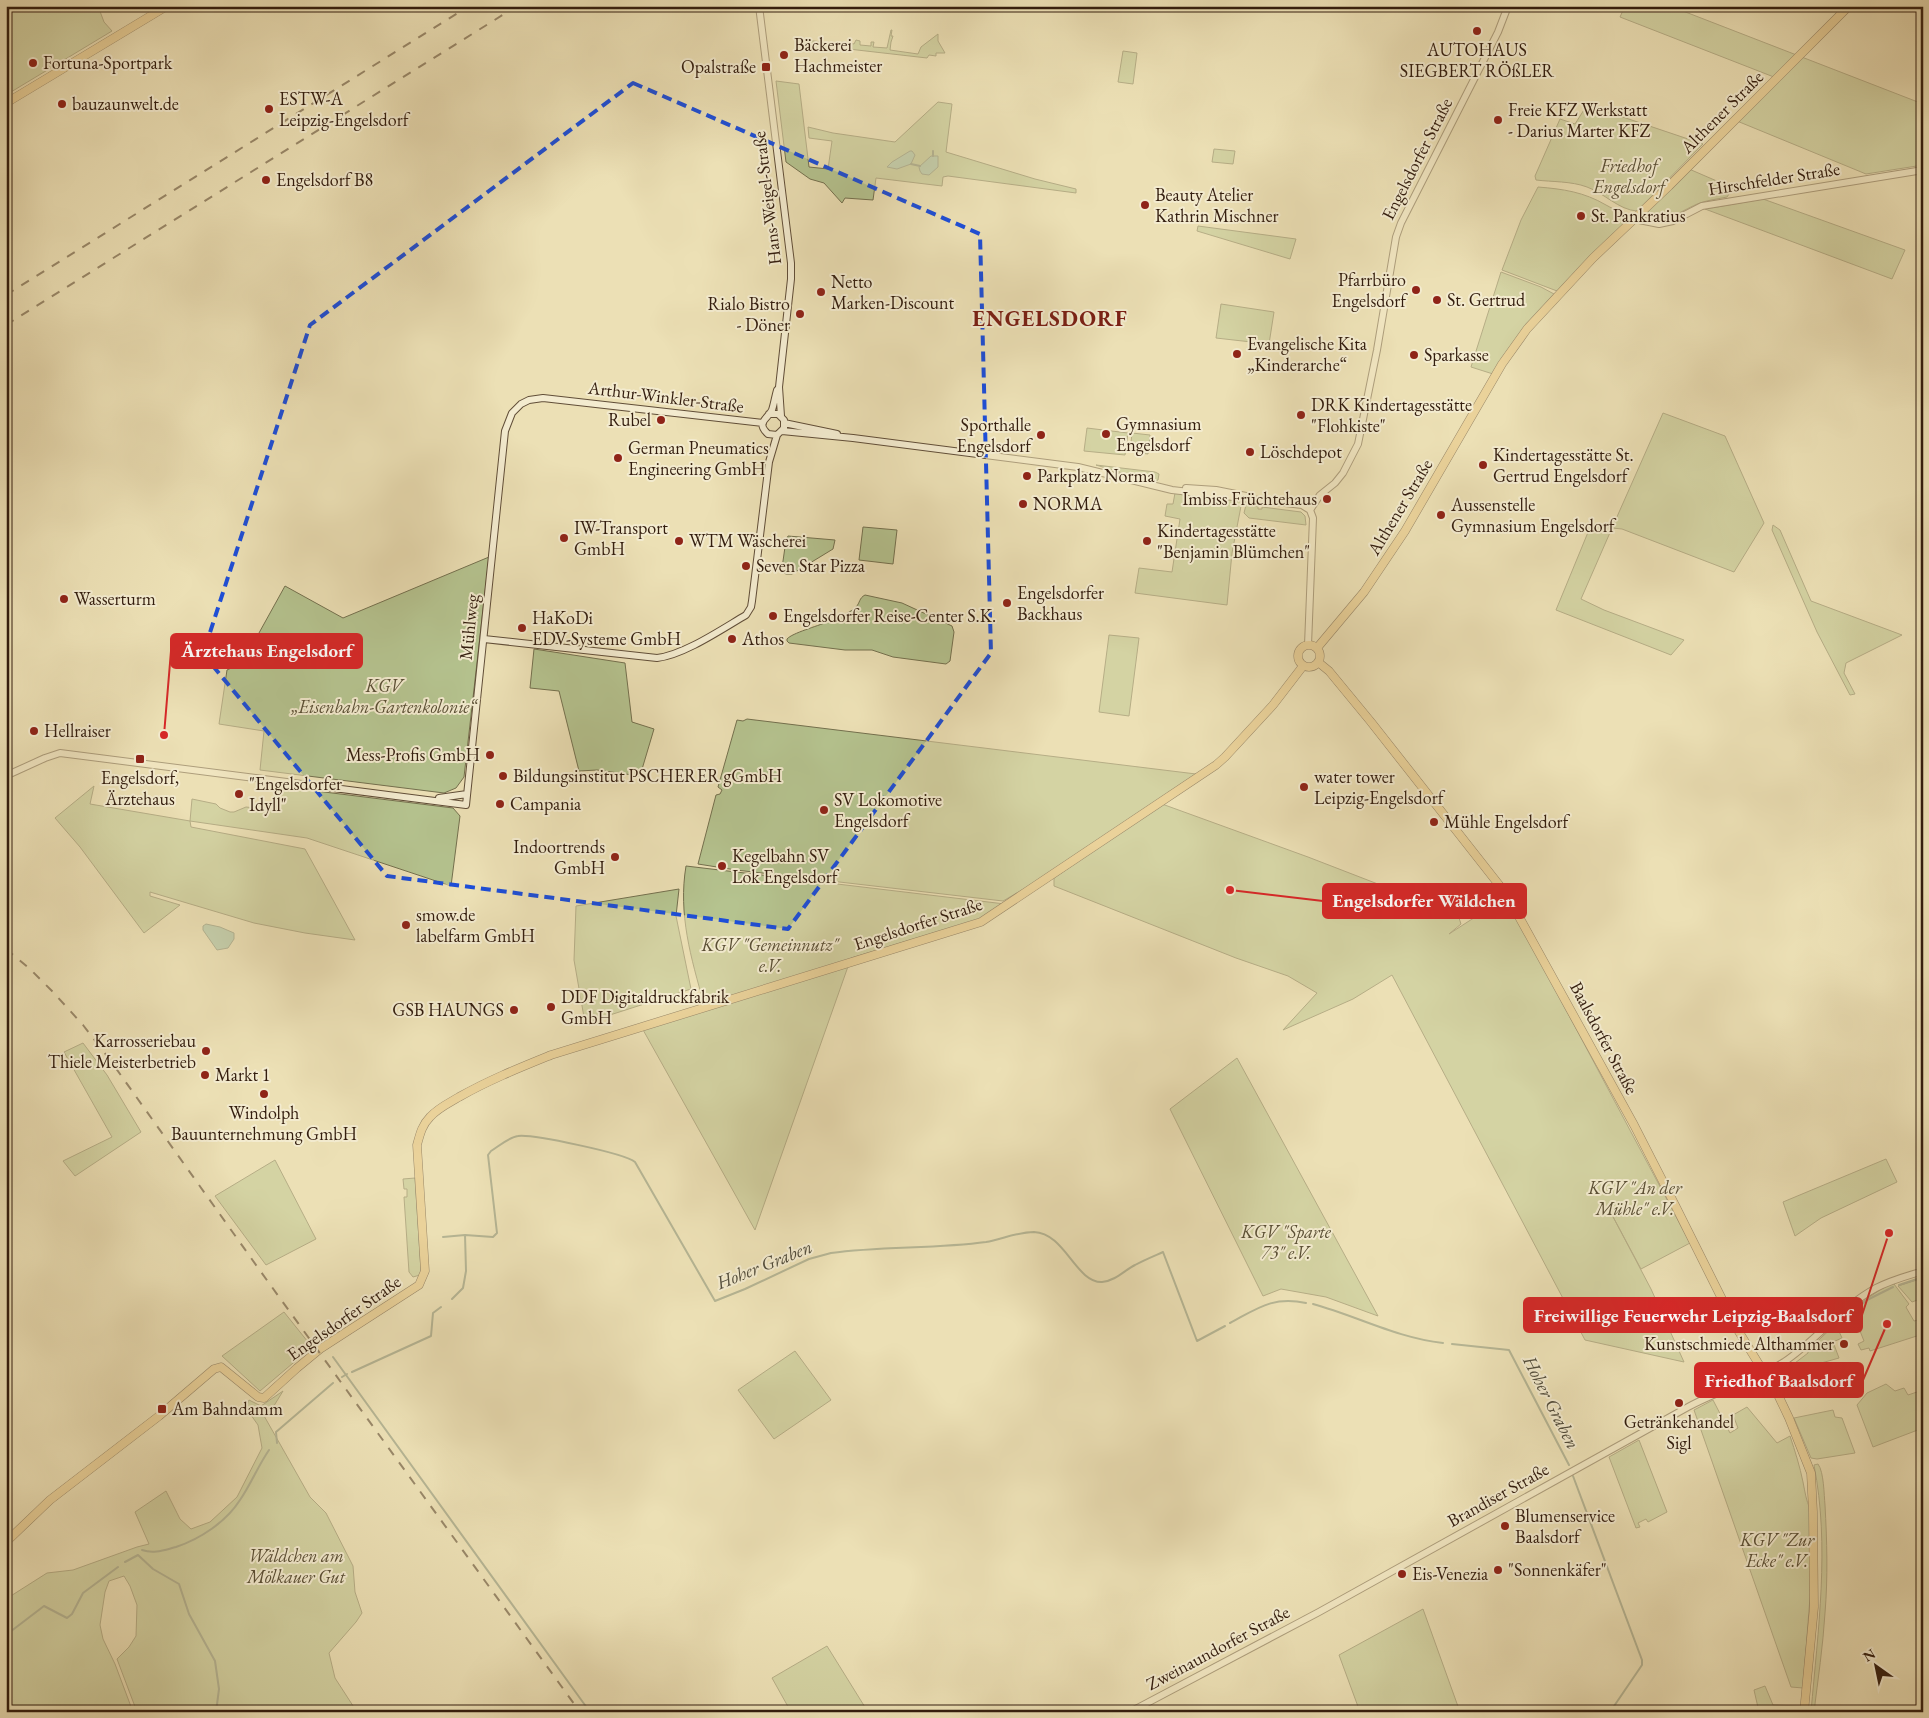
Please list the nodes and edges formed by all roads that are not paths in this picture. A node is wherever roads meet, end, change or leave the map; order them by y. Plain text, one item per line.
1 (167, 6) edge
2 (759, 6) edge
3 (1508, 6) edge
4 (1849, 6) edge
5 (6, 103) edge
6 (1923, 170) edge
7 (1634, 219) junction
8 (779, 387) junction
9 (769, 414) junction
10 (781, 416) junction
11 (763, 422) junction
12 (784, 423) junction
13 (767, 433) junction
14 (780, 433) junction
15 (853, 438) junction
16 (503, 453) joint
17 (770, 456) junction
18 (1310, 510) junction
19 (484, 639) junction
20 (1308, 644) junction
21 (1318, 648) junction
22 (1318, 662) junction
23 (1303, 666) junction
24 (12, 773) dead end
25 (467, 794) junction
26 (427, 799) junction
27 (1923, 1271) edge
28 (1764, 1374) junction
29 (6, 1542) edge
30 (1319, 1612) joint
31 (1130, 1712) edge
32 (1804, 1712) edge

1 - 5 main road
2 - 8 street, Hans-Weigel-Straße
3 - 18 street, Engelsdorfer Straße
4 - 7 main road, Althener Straße
6 - 7 street, Hirschfelder Straße
7 - 21 main road, Althener Straße
8 - 9 street, Hans-Weigel-Straße
8 - 10 street, Hans-Weigel-Straße
9 - 10 street
9 - 11 street
10 - 12 street
11 - 13 street
11 - 16 street, Arthur-Winkler-Straße
12 - 14 street
12 - 15 street
13 - 14 street
13 - 17 street
14 - 15 street
14 - 17 street
15 - 18 street
16 - 19 street, Mühlweg
17 - 19 street
18 - 20 street
19 - 25 street, Mühlweg
20 - 21 main road
20 - 23 main road
21 - 22 main road
22 - 23 main road
22 - 28 main road, Baalsdorfer Straße
23 - 29 main road, Engelsdorfer Straße
24 - 26 street
25 - 26 street
25 - 26 street, Mühlweg
27 - 28 street, Brandiser Straße
28 - 30 street, Brandiser Straße
28 - 32 main road, Baalsdorfer Straße
30 - 31 street, Zweinaundorfer Straße

